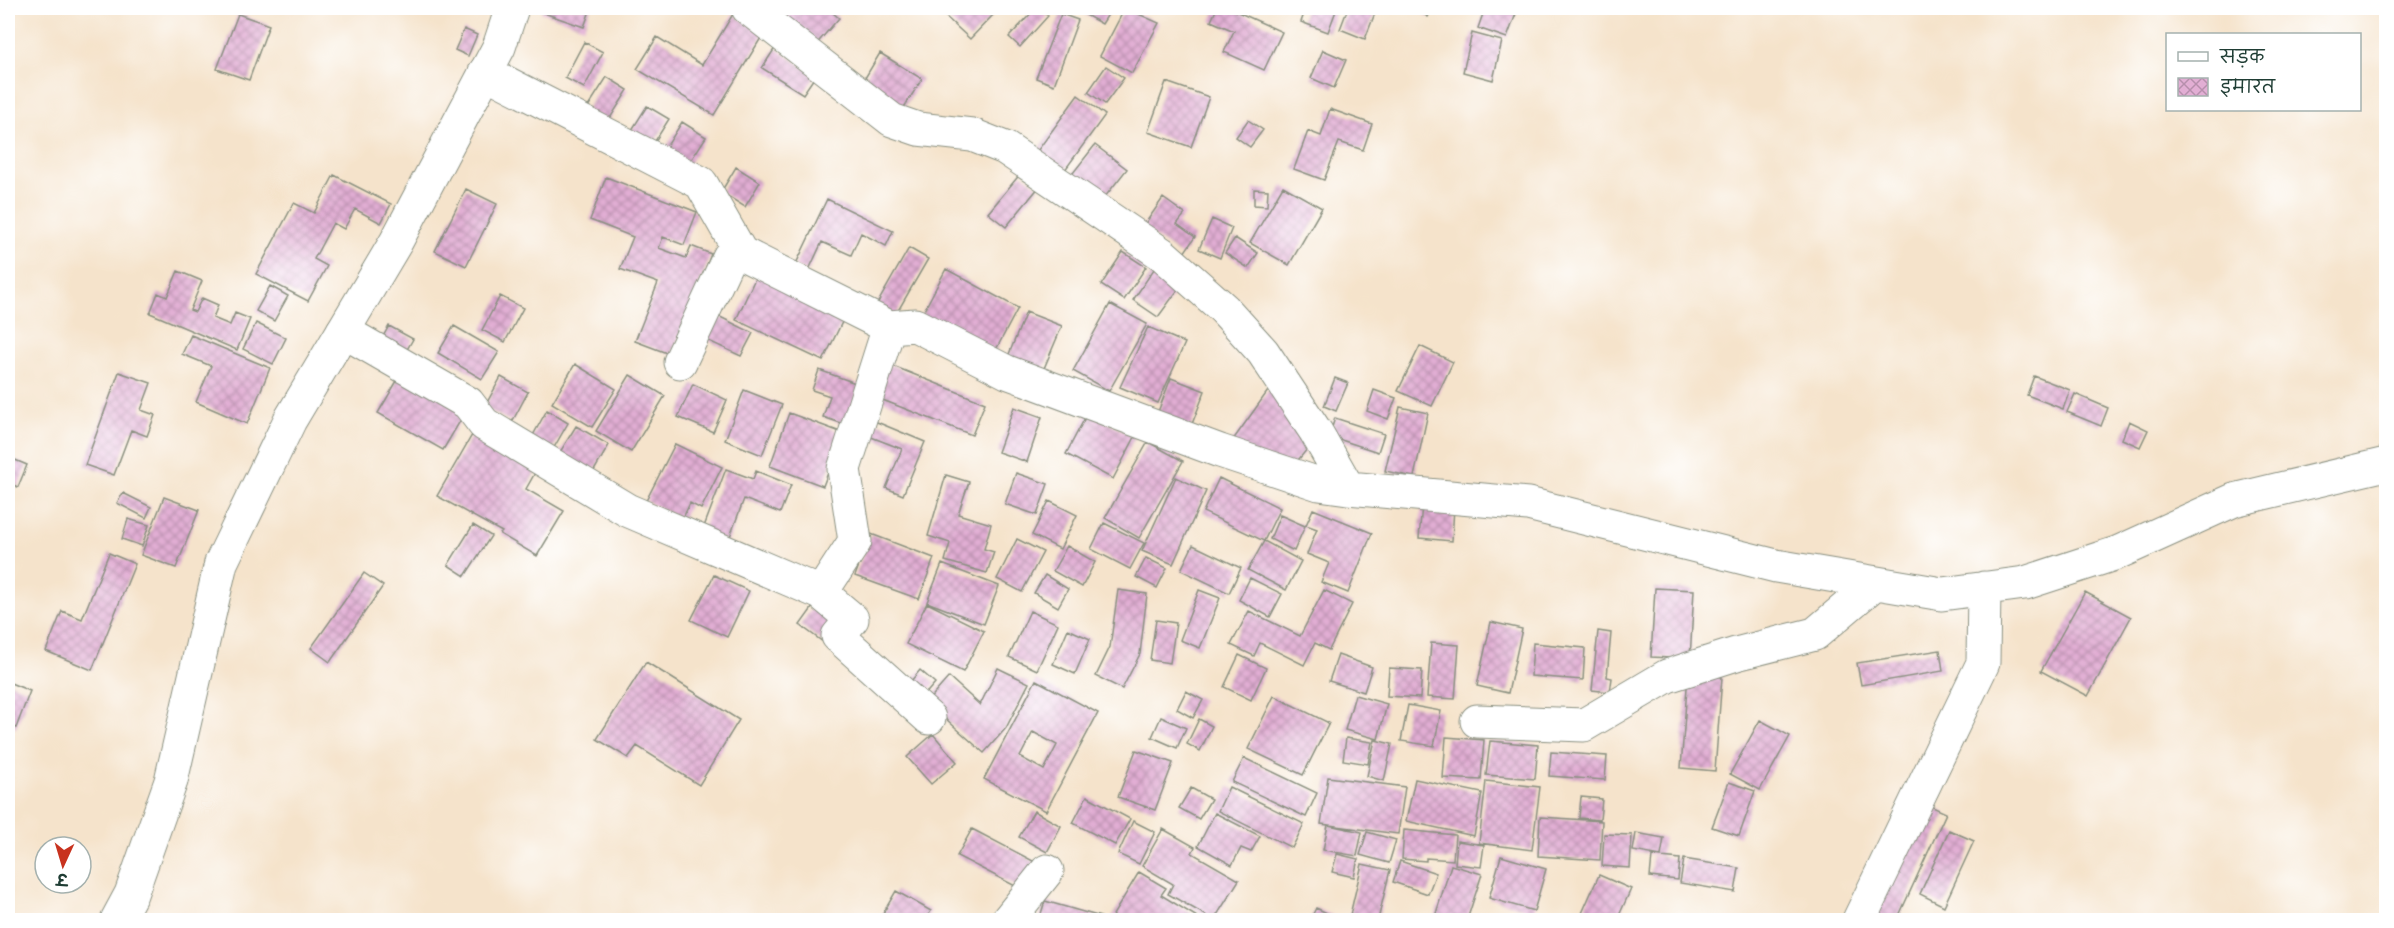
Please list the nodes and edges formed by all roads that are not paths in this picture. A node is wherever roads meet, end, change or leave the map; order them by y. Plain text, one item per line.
1 (512, 8) edge
2 (748, 8) edge
3 (485, 72) junction
4 (741, 253) junction
5 (889, 327) junction
6 (343, 331) junction
7 (680, 362) dead end
8 (2386, 464) edge
9 (1348, 488) junction
10 (1874, 584) junction
11 (1984, 588) junction
12 (820, 593) junction
13 (929, 718) dead end
14 (1477, 721) dead end
15 (1047, 871) dead end
16 (117, 921) edge
17 (1008, 921) edge
18 (1858, 921) edge

1 - 3 street
2 - 9 street
3 - 4 street
3 - 6 street
4 - 5 street
4 - 7 street
5 - 9 street
5 - 12 street
6 - 12 street
6 - 16 street
8 - 11 street
9 - 10 street
10 - 11 street
10 - 14 street
11 - 18 street
12 - 13 street
15 - 17 street

